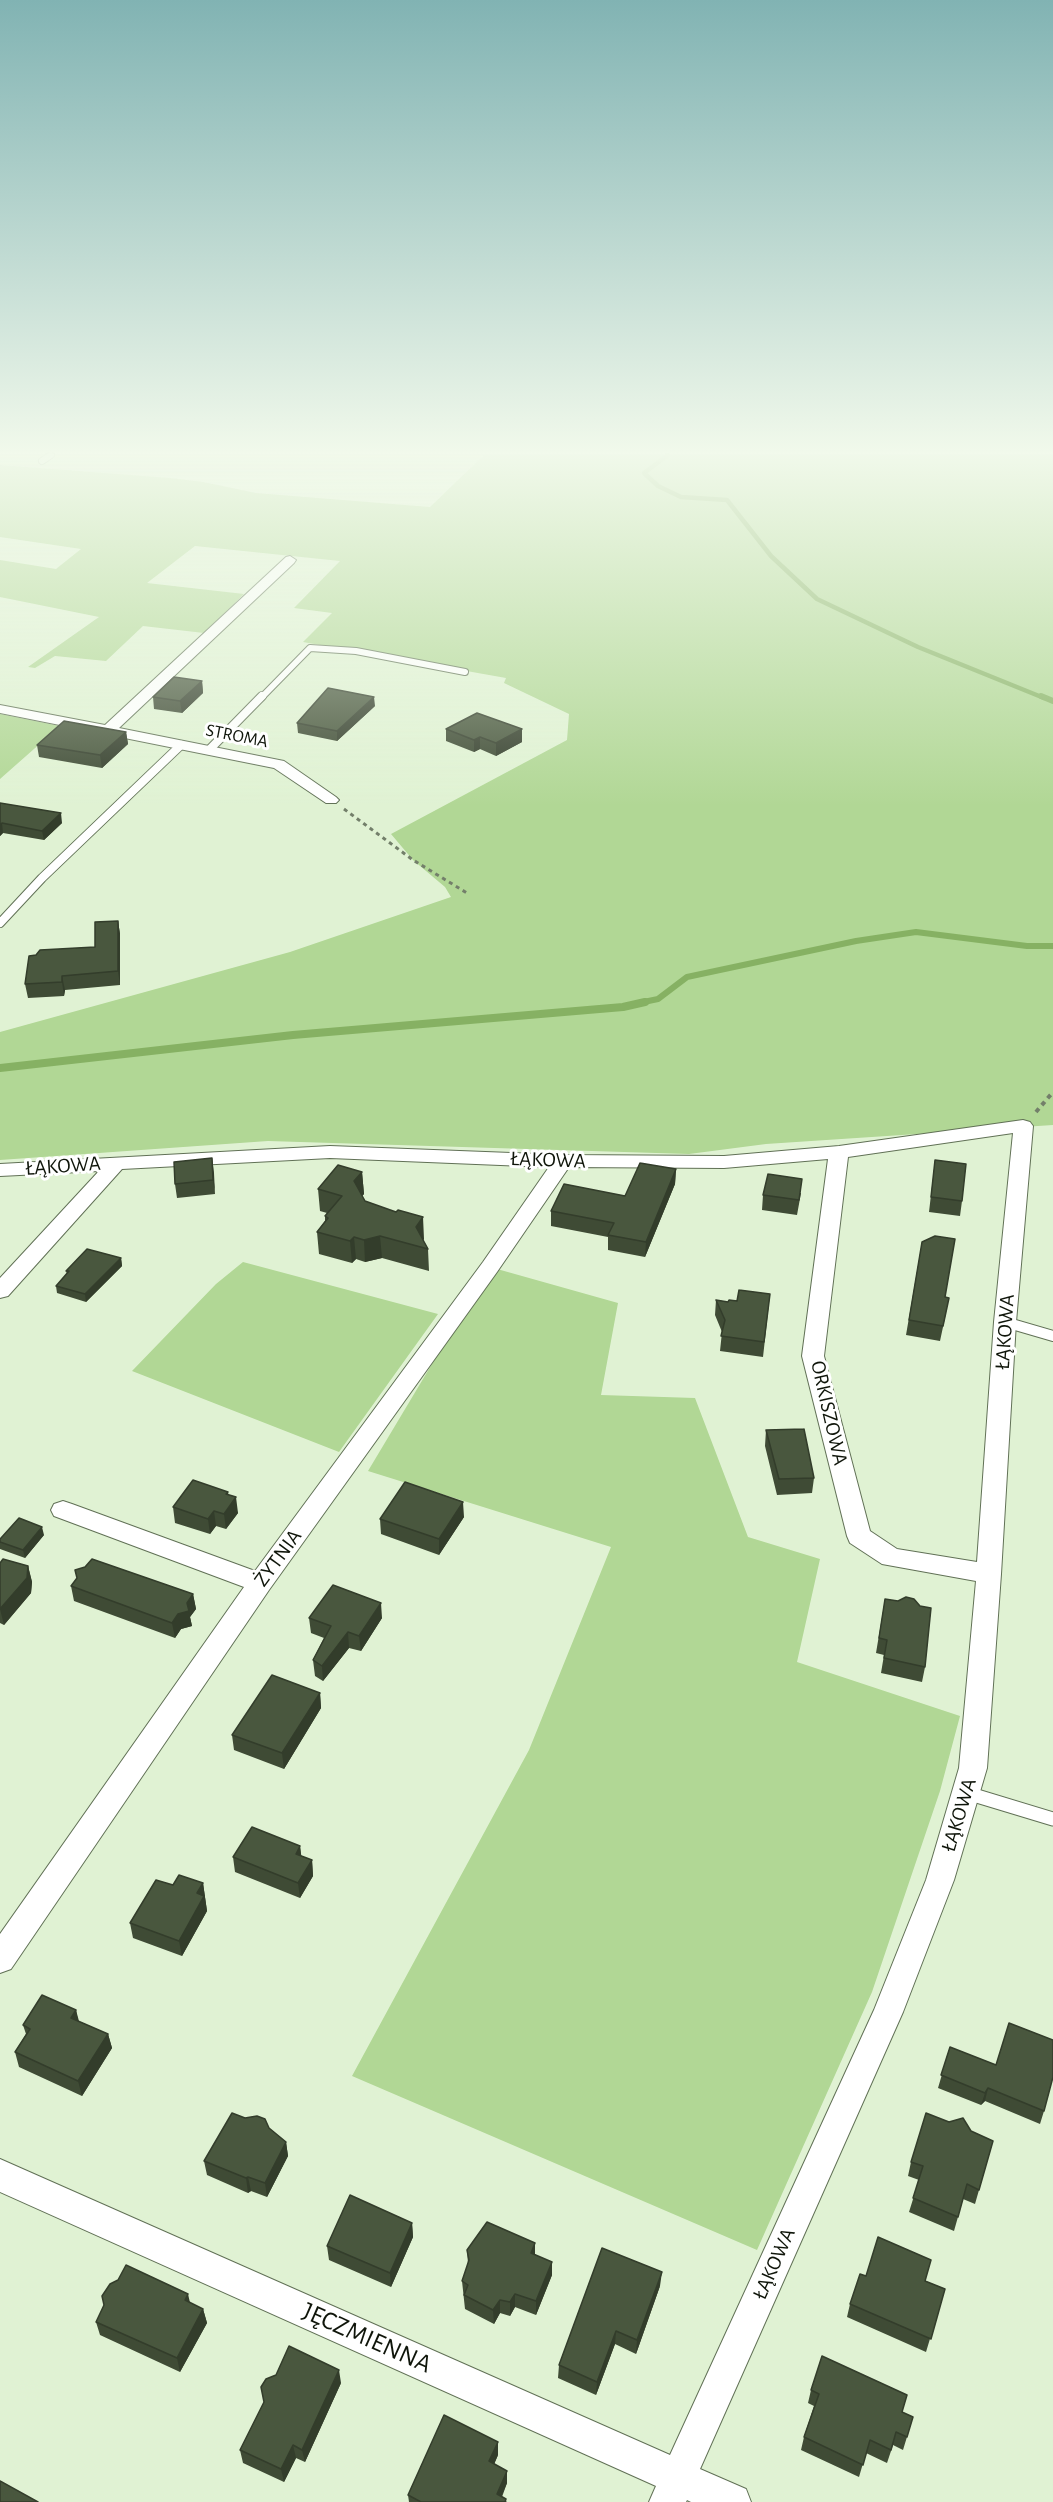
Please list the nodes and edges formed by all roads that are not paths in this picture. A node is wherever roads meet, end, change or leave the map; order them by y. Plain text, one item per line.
1 (277, 572) edge
2 (465, 672) dead end
3 (0, 709) edge
4 (109, 730) junction
5 (181, 745) junction
6 (209, 750) junction
7 (331, 800) road end
8 (0, 923) edge
9 (839, 1152) junction
10 (563, 1161) junction
11 (118, 1162) junction
12 (0, 1170) edge
13 (0, 1291) edge
14 (1005, 1322) junction
15 (1053, 1336) edge
16 (63, 1510) dead end
17 (989, 1574) junction
18 (260, 1582) junction
19 (966, 1792) junction
20 (1053, 1819) edge
21 (0, 1959) edge
22 (0, 2175) edge
23 (673, 2489) edge
24 (733, 2502) edge

1 - 4 street
2 - 6 lane
3 - 4 street, STROMA
4 - 5 street, STROMA
5 - 6 street, STROMA
5 - 8 lane
6 - 7 street, STROMA
9 - 10 street, ŁĄKOWA
9 - 14 street, ŁĄKOWA
9 - 17 street, ORKISZOWA
10 - 11 street, ŁĄKOWA
10 - 18 street, ŻYTNIA
11 - 12 street, ŁĄKOWA
11 - 13 street
14 - 15 lane
14 - 17 street, ŁĄKOWA
16 - 18 street
17 - 19 street, ŁĄKOWA
18 - 21 street, ŻYTNIA
19 - 20 lane
19 - 23 street, ŁĄKOWA
22 - 23 street, JĘCZMIENNA
23 - 24 street, JĘCZMIENNA

